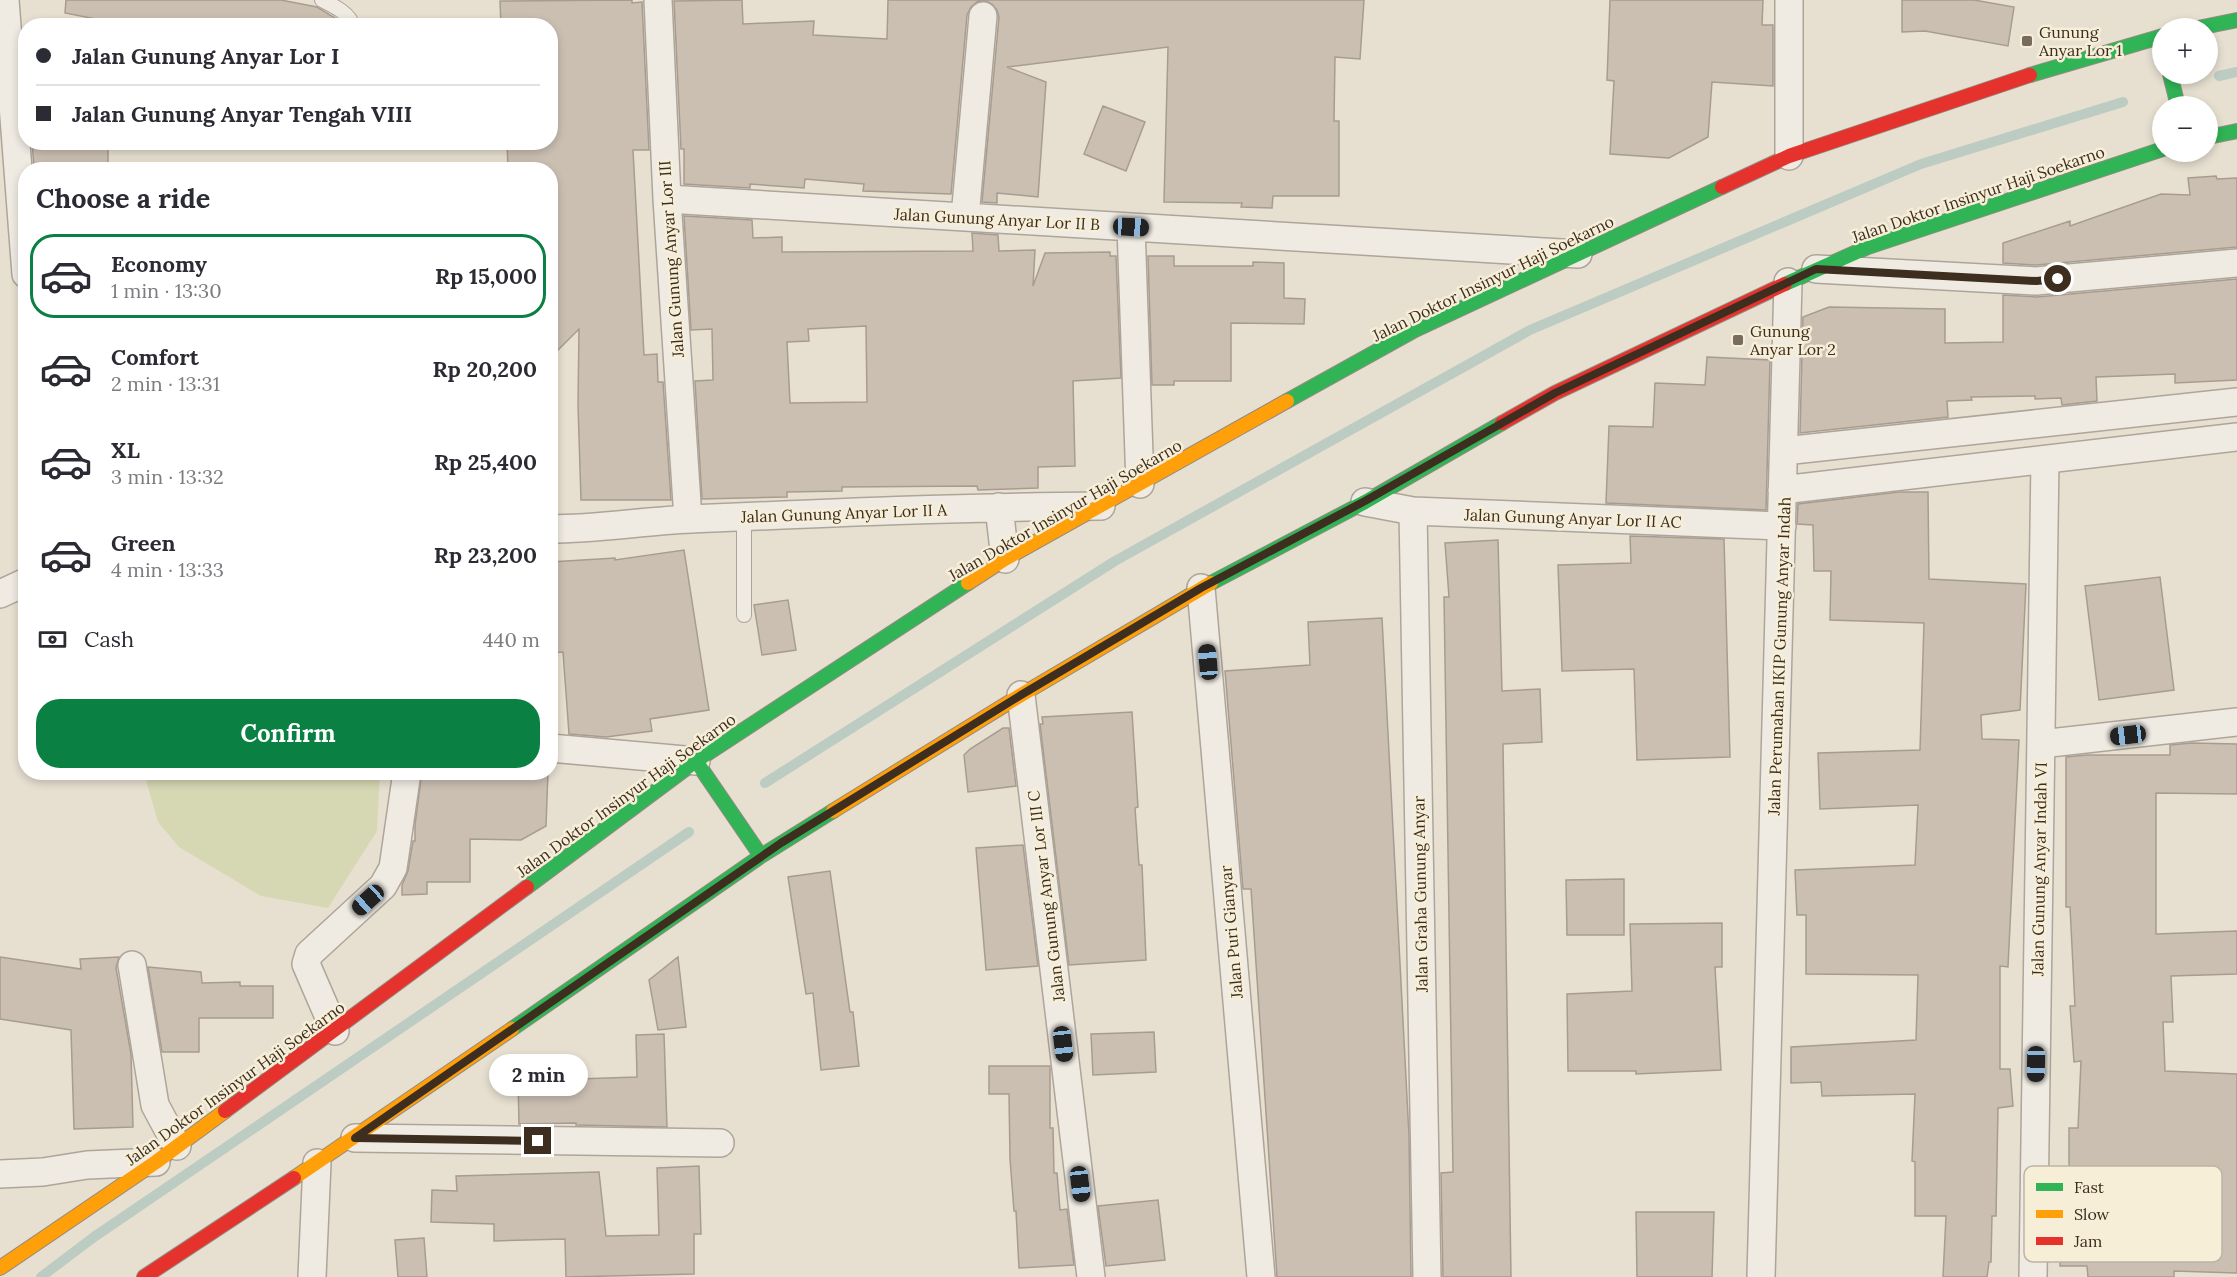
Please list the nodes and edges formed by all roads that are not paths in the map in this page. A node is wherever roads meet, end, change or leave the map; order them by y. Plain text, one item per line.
1 (5, 0) edge
2 (322, 0) edge
3 (658, 0) edge
4 (1789, 0) edge
5 (983, 16) dead end
6 (348, 18) edge
7 (2237, 20) edge
8 (2218, 24) edge
9 (2152, 40) edge
10 (18, 70) edge
11 (2237, 131) edge
12 (2218, 135) edge
13 (2152, 153) edge
14 (1789, 156) junction
15 (667, 199) junction
16 (965, 217) junction
17 (1131, 227) junction
18 (1578, 254) junction
19 (2237, 264) edge
20 (1816, 269) junction
21 (1788, 282) junction
22 (2237, 402) edge
23 (2237, 437) edge
24 (1784, 451) junction
25 (2045, 460) junction
26 (1140, 484) junction
27 (1782, 490) junction
28 (1365, 501) junction
29 (1101, 506) junction
30 (999, 507) junction
31 (1413, 512) junction
32 (744, 517) junction
33 (688, 519) junction
34 (1782, 526) junction
35 (558, 529) edge
36 (1005, 559) junction
37 (18, 586) edge
38 (1201, 588) junction
39 (0, 594) edge
40 (744, 615) dead end
41 (1021, 695) junction
42 (2237, 722) edge
43 (2041, 744) junction
44 (558, 749) edge
45 (696, 761) junction
46 (406, 780) edge
47 (761, 856) junction
48 (132, 965) dead end
49 (334, 1031) junction
50 (355, 1138) junction
51 (720, 1143) dead end
52 (166, 1154) junction
53 (317, 1163) junction
54 (2035, 1166) edge
55 (0, 1174) edge
56 (2033, 1262) edge
57 (0, 1268) edge
58 (144, 1277) edge
59 (312, 1277) edge
60 (1091, 1277) edge
61 (1261, 1277) edge
62 (1427, 1277) edge
63 (1761, 1277) edge
64 (2033, 1277) edge

1 - 10 street
2 - 6 lane
3 - 15 street, Jalan Gunung Anyar Lor III
4 - 14 street
5 - 16 street
7 - 8 main road
9 - 14 main road, Jalan Doktor Insinyur Haji Soekarno
11 - 12 main road
13 - 20 main road, Jalan Doktor Insinyur Haji Soekarno
14 - 18 main road, Jalan Doktor Insinyur Haji Soekarno
15 - 16 street, Jalan Gunung Anyar Lor II B
15 - 33 street, Jalan Gunung Anyar Lor III
16 - 17 street, Jalan Gunung Anyar Lor II B
17 - 18 street, Jalan Gunung Anyar Lor II B
17 - 26 street
18 - 26 main road, Jalan Doktor Insinyur Haji Soekarno
19 - 20 street
20 - 21 main road, Jalan Doktor Insinyur Haji Soekarno
21 - 24 street
21 - 28 main road, Jalan Doktor Insinyur Haji Soekarno
22 - 24 street
23 - 25 street, Jalan Perumahan IKIP Gunung Anyar Indah
24 - 27 street
25 - 27 street, Jalan Perumahan IKIP Gunung Anyar Indah
25 - 43 street, Jalan Gunung Anyar Indah VI
26 - 29 main road, Jalan Doktor Insinyur Haji Soekarno
27 - 34 street, Jalan Perumahan IKIP Gunung Anyar Indah
28 - 31 street, Jalan Gunung Anyar Lor II AC
28 - 38 main road, Jalan Doktor Insinyur Haji Soekarno
29 - 30 street, Jalan Gunung Anyar Lor II A
29 - 36 main road, Jalan Doktor Insinyur Haji Soekarno
30 - 32 street, Jalan Gunung Anyar Lor II A
30 - 36 street
31 - 34 street, Jalan Gunung Anyar Lor II AC
31 - 62 street, Jalan Graha Gunung Anyar
32 - 33 street, Jalan Gunung Anyar Lor II A
32 - 40 lane
33 - 35 street, Jalan Gunung Anyar Lor II A
34 - 63 street, Jalan Perumahan IKIP Gunung Anyar Indah
36 - 45 main road, Jalan Doktor Insinyur Haji Soekarno
37 - 39 street
38 - 41 main road, Jalan Doktor Insinyur Haji Soekarno
38 - 61 street, Jalan Puri Gianyar
41 - 47 main road, Jalan Doktor Insinyur Haji Soekarno
41 - 60 street, Jalan Gunung Anyar Lor III C
42 - 43 street
43 - 54 street, Jalan Gunung Anyar Indah VI
44 - 45 street
45 - 47 main road
45 - 49 main road, Jalan Doktor Insinyur Haji Soekarno
46 - 49 street
47 - 50 main road, Jalan Doktor Insinyur Haji Soekarno
48 - 52 street
49 - 52 main road, Jalan Doktor Insinyur Haji Soekarno
50 - 51 street
50 - 53 main road, Jalan Doktor Insinyur Haji Soekarno
52 - 55 street
52 - 57 main road, Jalan Doktor Insinyur Haji Soekarno
53 - 58 main road, Jalan Doktor Insinyur Haji Soekarno
53 - 59 street
56 - 64 street, Jalan Gunung Anyar Indah VI

